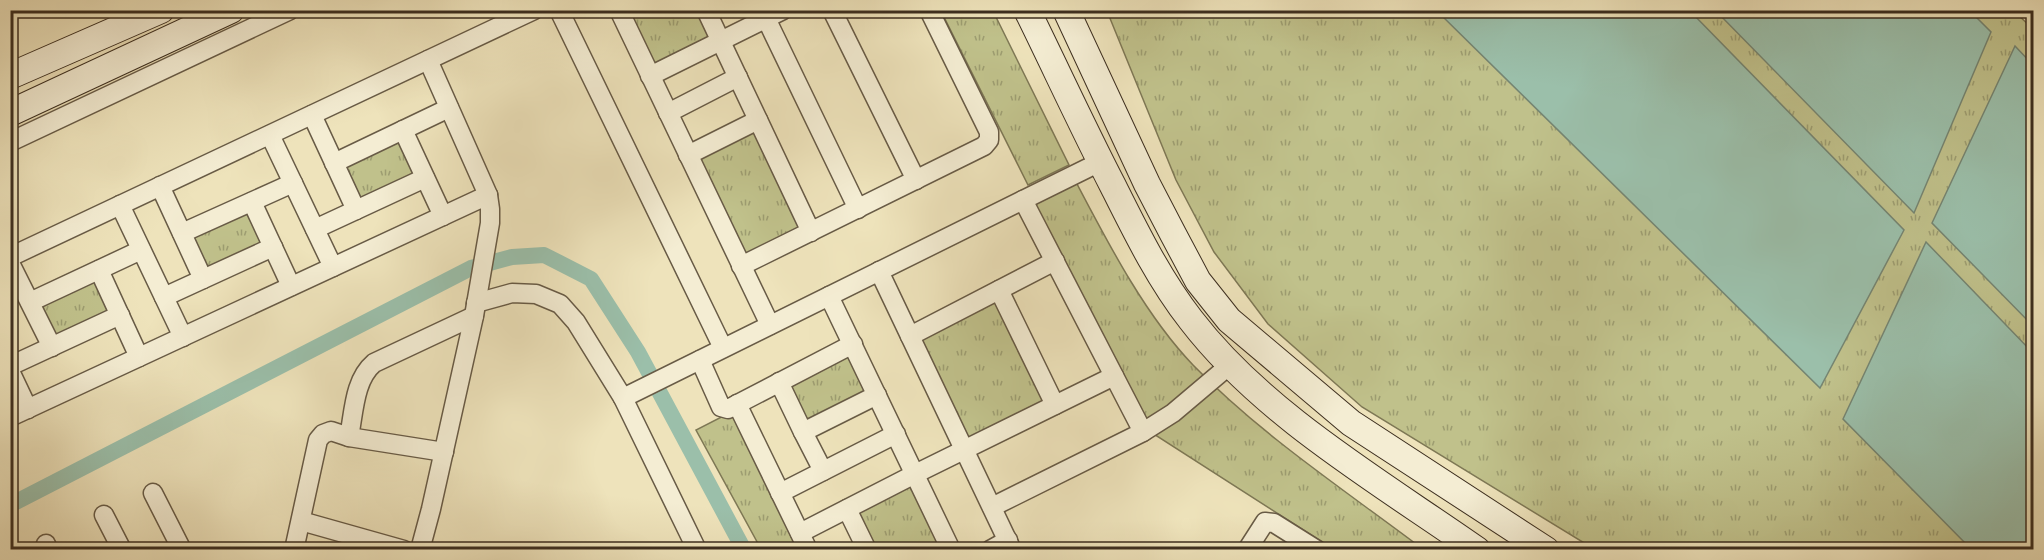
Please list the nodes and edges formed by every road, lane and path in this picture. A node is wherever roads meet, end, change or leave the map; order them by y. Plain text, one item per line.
1 (161, 10) edge
2 (290, 10) edge
3 (534, 10) edge
4 (560, 10) edge
5 (619, 10) edge
6 (706, 10) edge
7 (783, 10) edge
8 (832, 10) edge
9 (929, 10) edge
10 (1027, 10) edge
11 (1066, 10) edge
12 (764, 15) edge
13 (218, 21) edge
14 (721, 41) junction
15 (428, 60) junction
16 (10, 76) edge
17 (650, 76) junction
18 (738, 77) junction
19 (449, 108) junction
20 (10, 113) edge
21 (668, 113) junction
22 (312, 115) junction
23 (758, 120) junction
24 (403, 130) junction
25 (270, 135) junction
26 (10, 142) edge
27 (688, 155) junction
28 (1100, 162) junction
29 (334, 163) junction
30 (425, 178) junction
31 (916, 180) junction
32 (293, 183) junction
33 (160, 186) junction
34 (488, 195) junction
35 (1023, 200) junction
36 (252, 202) junction
37 (120, 205) junction
38 (858, 209) junction
39 (356, 210) junction
40 (443, 216) junction
41 (315, 229) junction
42 (811, 231) junction
43 (182, 233) junction
44 (273, 247) junction
45 (141, 250) junction
46 (10, 257) edge
47 (1055, 261) junction
48 (10, 263) edge
49 (741, 266) junction
50 (333, 267) junction
51 (99, 270) junction
52 (879, 271) junction
53 (203, 279) junction
54 (291, 286) junction
55 (999, 290) junction
56 (829, 296) junction
57 (164, 297) junction
58 (30, 302) junction
59 (476, 303) junction
60 (120, 315) junction
61 (770, 325) junction
62 (910, 336) junction
63 (183, 337) junction
64 (853, 344) junction
65 (52, 347) junction
66 (723, 348) junction
67 (139, 357) junction
68 (700, 360) junction
69 (1231, 364) junction
70 (10, 366) edge
71 (10, 371) edge
72 (1114, 376) junction
73 (779, 382) junction
74 (631, 394) junction
75 (877, 395) junction
76 (737, 404) junction
77 (1055, 405) junction
78 (28, 409) junction
79 (10, 417) edge
80 (803, 432) junction
81 (1143, 432) junction
82 (896, 434) junction
83 (350, 437) junction
84 (964, 449) junction
85 (444, 452) junction
86 (823, 471) junction
87 (915, 474) junction
88 (153, 493) dead end
89 (780, 493) junction
90 (992, 507) junction
91 (847, 509) junction
92 (104, 515) dead end
93 (1429, 516) junction
94 (301, 521) junction
95 (1515, 537) edge
96 (804, 541) edge
97 (1010, 545) edge
98 (122, 549) edge
99 (182, 549) edge
100 (294, 549) edge
101 (404, 549) edge
102 (420, 549) edge
103 (697, 549) edge
104 (867, 549) edge
105 (951, 549) edge
106 (990, 549) edge
107 (1247, 549) edge
108 (1317, 549) edge
109 (1445, 549) edge
110 (1477, 549) edge
111 (1490, 549) edge
112 (1546, 549) edge

1 - 16 street
2 - 13 street
3 - 15 street
4 - 66 street
5 - 17 street
6 - 14 street
7 - 12 street
8 - 31 street
9 - 31 street
10 - 28 street
11 - 95 street
12 - 14 street
12 - 38 street
13 - 20 street
13 - 26 street
14 - 17 street
14 - 18 street
15 - 19 street
15 - 22 street
17 - 21 street
18 - 21 street
18 - 23 street
19 - 24 street
19 - 34 street
21 - 27 street
22 - 25 street
22 - 29 street
23 - 27 street
23 - 42 street
24 - 29 street
24 - 30 street
25 - 32 street
25 - 33 street
27 - 49 street
28 - 35 street
28 - 69 street
29 - 39 street
30 - 39 street
30 - 40 street
31 - 38 street
32 - 36 street
32 - 41 street
33 - 37 street
33 - 43 street
34 - 40 street
34 - 59 street
35 - 47 street
35 - 52 street
36 - 43 street
36 - 44 street
37 - 45 street
37 - 46 street
38 - 42 street
39 - 41 street
40 - 50 street
41 - 50 street
42 - 49 street
43 - 53 street
44 - 53 street
44 - 54 street
45 - 51 street
45 - 57 street
47 - 55 street
47 - 72 street
48 - 58 street
49 - 61 street
50 - 54 street
51 - 58 street
51 - 60 street
52 - 56 street
52 - 62 street
53 - 57 street
54 - 63 street
55 - 62 street
55 - 77 street
56 - 61 street
56 - 64 street
57 - 63 street
58 - 65 street
59 - 74 street
59 - 83 street
59 - 85 street
60 - 65 street
60 - 67 street
61 - 66 street
62 - 84 street
63 - 67 street
64 - 73 street
64 - 75 street
65 - 70 street
66 - 68 street
67 - 78 street
68 - 74 street
68 - 76 street
69 - 81 street
69 - 93 street
71 - 78 street
72 - 77 street
72 - 81 street
73 - 76 street
73 - 80 street
74 - 103 street
75 - 80 street
75 - 82 street
76 - 89 street
77 - 84 street
78 - 79 street
80 - 86 street
81 - 90 street
82 - 86 street
82 - 87 street
83 - 85 street
83 - 94 street
84 - 87 street
84 - 90 street
85 - 102 street
86 - 89 street
87 - 91 street
87 - 105 street
88 - 99 street
89 - 96 street
90 - 97 street
91 - 96 street
91 - 104 street
92 - 98 street
93 - 109 street
93 - 110 street
94 - 100 street
94 - 101 street
95 - 111 street
95 - 112 street
97 - 106 street
107 - 108 street

